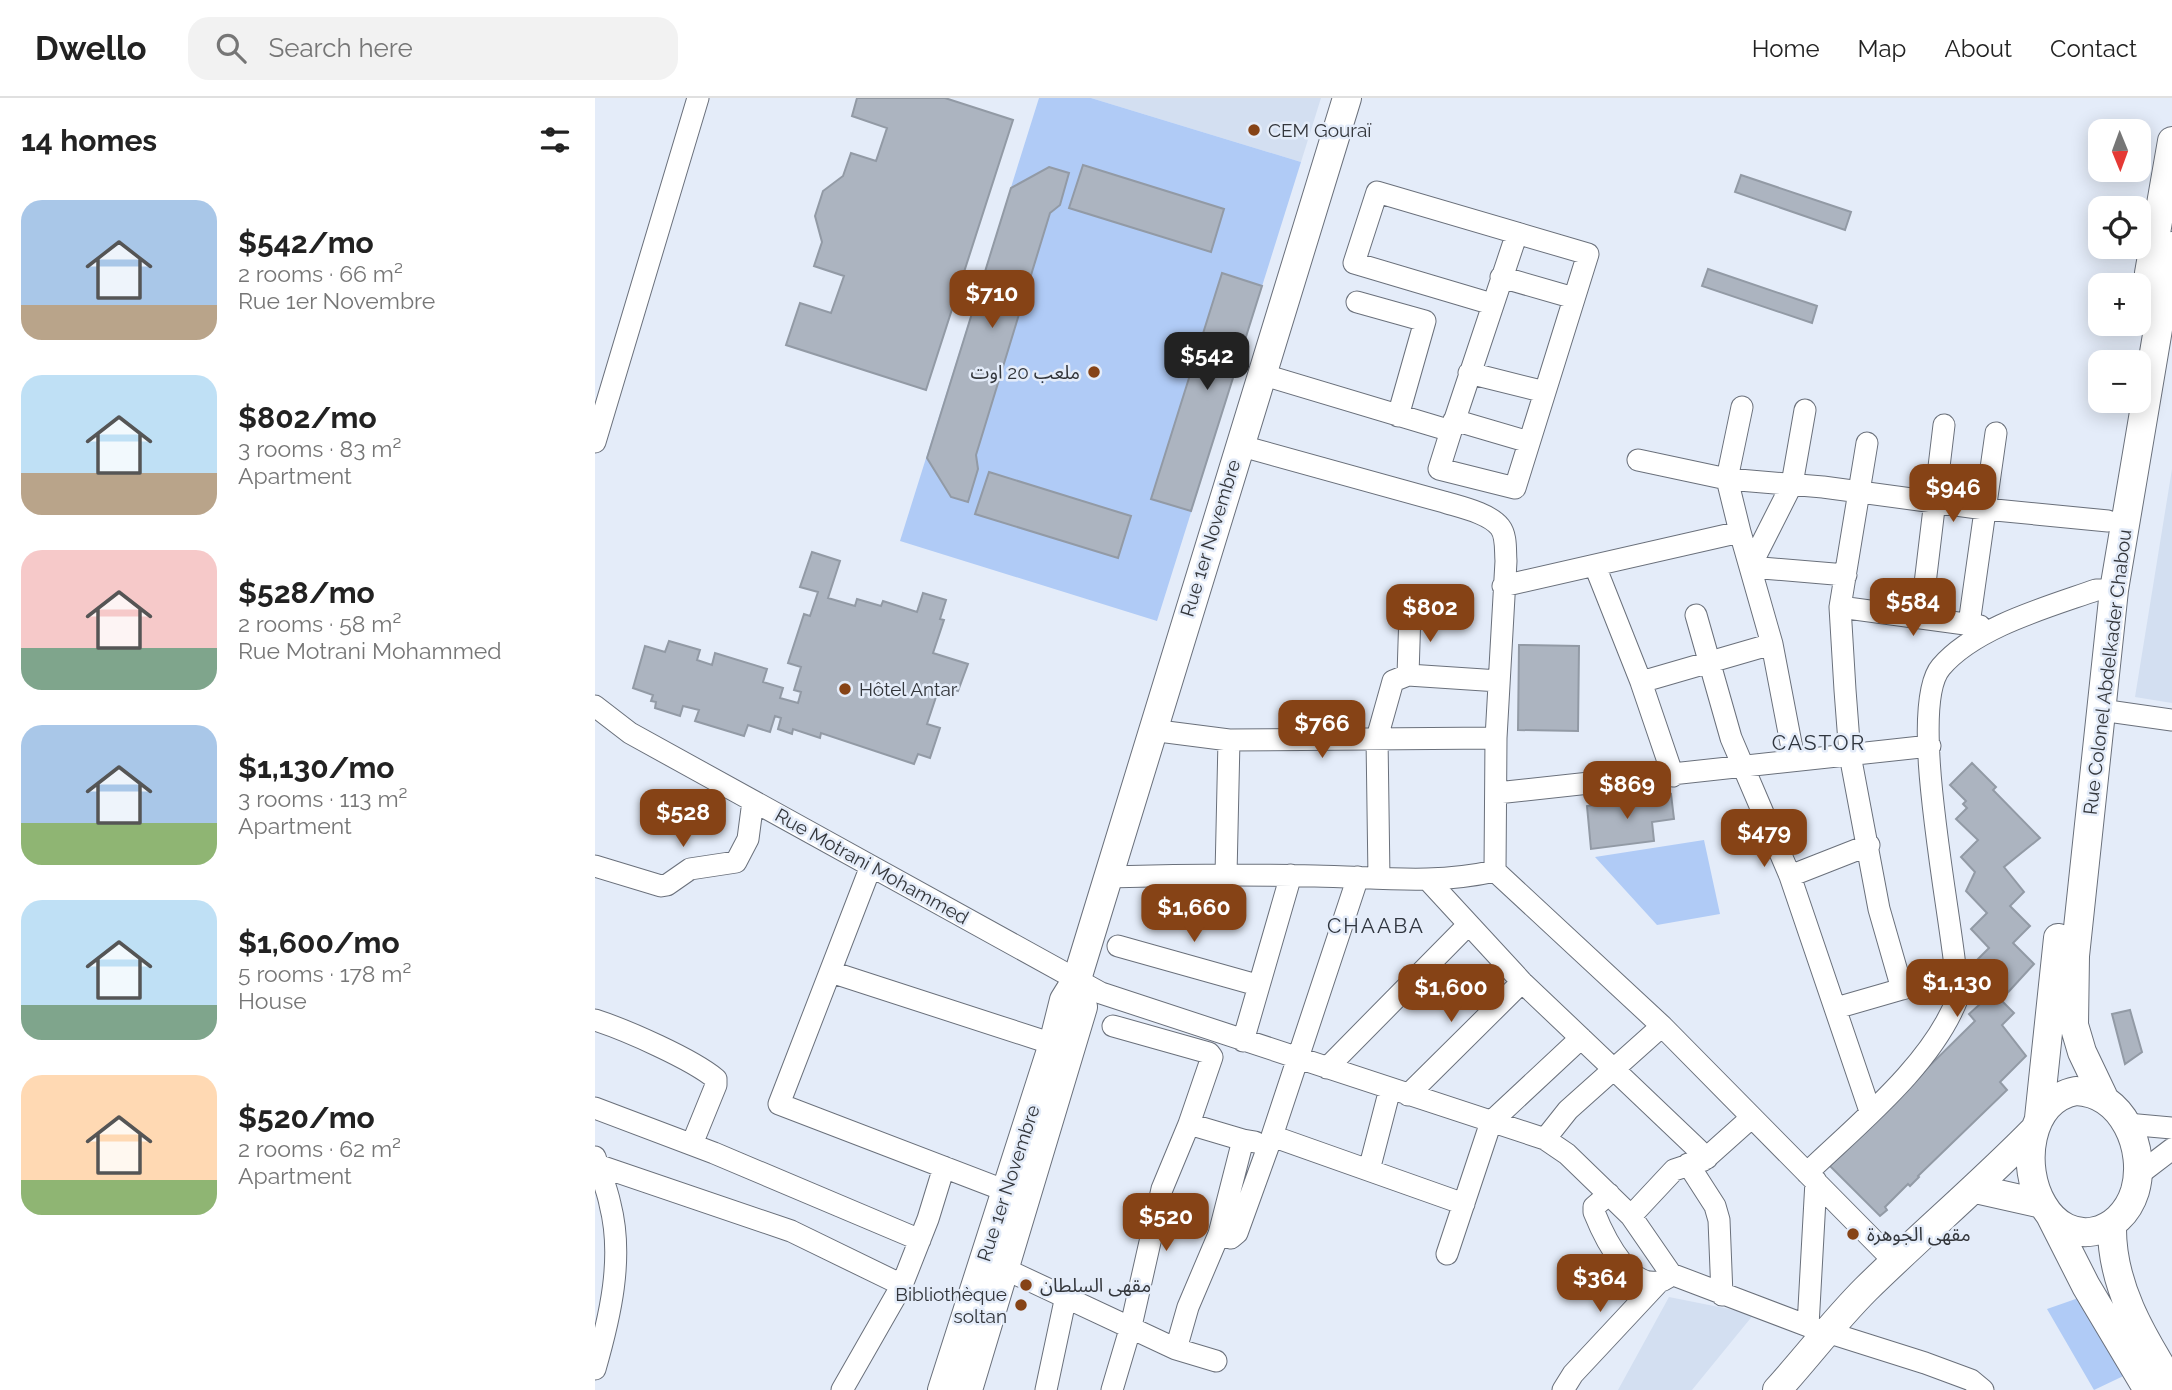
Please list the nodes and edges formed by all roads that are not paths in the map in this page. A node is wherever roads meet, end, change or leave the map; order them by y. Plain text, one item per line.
1 (698, 98) edge
2 (1347, 98) edge
3 (2172, 141) edge
4 (1517, 233) junction
5 (2172, 246) edge
6 (1501, 277) junction
7 (1574, 298) junction
8 (1357, 302) dead end
9 (1492, 304) junction
10 (2137, 350) edge
11 (1469, 373) junction
12 (1261, 374) junction
13 (603, 384) edge
14 (1545, 393) junction
15 (1742, 407) dead end
16 (1805, 410) dead end
17 (2127, 413) edge
18 (1398, 416) junction
19 (1453, 425) junction
20 (1944, 425) dead end
21 (1996, 433) dead end
22 (595, 442) edge
23 (1529, 442) junction
24 (1867, 443) dead end
25 (1238, 445) junction
26 (1638, 460) dead end
27 (1727, 480) junction
28 (1792, 484) junction
29 (1859, 491) junction
30 (1935, 502) junction
31 (1985, 509) junction
32 (2108, 522) junction
33 (1740, 532) junction
34 (1594, 566) junction
35 (1750, 567) junction
36 (1846, 575) junction
37 (1503, 586) junction
38 (2105, 590) junction
39 (1840, 607) junction
40 (1410, 612) dead end
41 (1696, 615) dead end
42 (1921, 617) junction
43 (1969, 624) junction
44 (1993, 628) junction
45 (1772, 644) junction
46 (1709, 663) junction
47 (1408, 675) junction
48 (1499, 681) junction
49 (1641, 682) junction
50 (595, 706) edge
51 (2101, 710) junction
52 (2172, 720) edge
53 (595, 722) edge
54 (1151, 730) junction
55 (631, 733) junction
56 (1377, 738) junction
57 (1496, 738) junction
58 (1229, 740) junction
59 (1930, 746) junction
60 (1850, 755) junction
61 (1794, 758) junction
62 (1742, 766) junction
63 (1673, 776) junction
64 (1497, 793) junction
65 (753, 801) junction
66 (1869, 845) junction
67 (595, 866) edge
68 (871, 866) junction
69 (1495, 871) junction
70 (1226, 875) junction
71 (1291, 875) junction
72 (1790, 876) junction
73 (1106, 877) junction
74 (1368, 877) junction
75 (1428, 880) junction
76 (1467, 926) junction
77 (1118, 946) dead end
78 (831, 972) junction
79 (1958, 974) junction
80 (1077, 979) junction
81 (1522, 982) junction
82 (1257, 985) junction
83 (1902, 989) junction
84 (1836, 1008) junction
85 (595, 1020) edge
86 (1113, 1026) dead end
87 (1661, 1026) junction
88 (1581, 1038) junction
89 (1243, 1041) junction
90 (1053, 1044) junction
91 (1299, 1059) junction
92 (1327, 1068) junction
93 (1613, 1071) junction
94 (1399, 1092) junction
95 (2102, 1096) junction
96 (595, 1108) edge
97 (1870, 1111) junction
98 (1751, 1118) junction
99 (1491, 1122) junction
100 (1189, 1124) junction
101 (2036, 1124) junction
102 (2127, 1124) junction
103 (2172, 1128) edge
104 (1545, 1139) junction
105 (1243, 1140) junction
106 (1271, 1140) junction
107 (692, 1144) junction
108 (2172, 1149) edge
109 (596, 1161) edge
110 (1697, 1161) junction
111 (944, 1167) junction
112 (1369, 1170) junction
113 (2138, 1175) junction
114 (1811, 1177) junction
115 (1976, 1189) junction
116 (1609, 1194) junction
117 (1017, 1195) junction
118 (1464, 1204) junction
119 (2046, 1209) junction
120 (1630, 1216) junction
121 (2112, 1226) junction
122 (1219, 1234) junction
123 (920, 1241) junction
124 (1447, 1254) dead end
125 (1895, 1262) junction
126 (1005, 1269) junction
127 (1665, 1279) junction
128 (901, 1285) junction
129 (1722, 1295) junction
130 (1066, 1296) junction
131 (1131, 1326) junction
132 (1817, 1328) junction
133 (1176, 1349) junction
134 (1216, 1361) dead end
135 (595, 1369) edge
136 (1568, 1382) edge
137 (2172, 1384) edge
138 (1784, 1388) edge
139 (842, 1390) edge
140 (942, 1390) edge
141 (968, 1390) edge
142 (1047, 1390) edge
143 (1112, 1390) edge
144 (1546, 1390) edge
145 (1983, 1390) edge
146 (2148, 1390) edge

1 - 13 street
2 - 12 main road, Rue 1er Novembre
3 - 10 main road
4 - 6 street
4 - 7 street
4 - 9 street
5 - 38 main road, Rue Colonel Abdelkader Chabou
6 - 7 street
6 - 9 street
7 - 14 street
8 - 18 street
9 - 11 street
11 - 14 street
11 - 19 street
12 - 18 street
12 - 25 main road, Rue 1er Novembre
13 - 22 street
14 - 23 street
15 - 27 street
16 - 28 street
17 - 32 main road, Rue Colonel Abdelkader Chabou
18 - 19 street
19 - 23 street
19 - 23 street
20 - 30 street
21 - 31 street
24 - 29 street
25 - 37 street
25 - 54 main road, Rue 1er Novembre
26 - 27 street
27 - 28 street
27 - 33 street
28 - 29 street
28 - 35 street
29 - 30 street
29 - 36 street
30 - 31 street
30 - 42 street
31 - 32 street
31 - 43 street
32 - 38 main road, Rue Colonel Abdelkader Chabou
33 - 34 street
33 - 35 street
34 - 37 street
34 - 49 street
35 - 36 street
35 - 45 street
36 - 39 street
37 - 48 street
38 - 44 street
38 - 51 main road, Rue Colonel Abdelkader Chabou
38 - 101 main road, Rue Colonel Abdelkader Chabou
39 - 42 street
39 - 60 street
40 - 47 street
41 - 46 street
42 - 43 street
43 - 44 street
44 - 59 street
45 - 46 street
45 - 61 street
46 - 49 street
46 - 62 street
47 - 48 street
47 - 56 street
48 - 57 street
49 - 63 street
50 - 55 street
51 - 52 street
51 - 95 main road, Rue Colonel Abdelkader Chabou
53 - 55 street
54 - 58 street
54 - 73 main road, Rue 1er Novembre
55 - 65 street, Rue Motrani Mohammed
56 - 57 street
56 - 58 street
56 - 74 street
57 - 64 street
58 - 70 street
59 - 60 street
59 - 79 street
60 - 61 street
60 - 66 street
61 - 62 street
62 - 63 street
62 - 72 street
63 - 64 street
64 - 69 street
65 - 67 street
65 - 68 street, Rue Motrani Mohammed
66 - 72 street
66 - 83 street
68 - 78 street
68 - 80 street, Rue Motrani Mohammed
69 - 75 street
69 - 87 street
70 - 71 street
70 - 73 street
71 - 74 street
71 - 82 street
72 - 84 street
73 - 80 main road, Rue 1er Novembre
74 - 75 street
74 - 91 street
75 - 76 street
76 - 81 street
76 - 92 street
77 - 82 street
78 - 90 street
78 - 111 street
79 - 83 street
79 - 97 street
80 - 89 street, Rue Motrani Mohammed
80 - 90 main road, Rue 1er Novembre
80 - 117 main road, Rue 1er Novembre
81 - 88 street
81 - 94 street
82 - 89 street
83 - 84 street
84 - 97 street
85 - 107 street
86 - 100 street
87 - 93 street
87 - 98 street
88 - 93 street
88 - 99 street
89 - 91 street, Rue Motrani Mohammed
90 - 117 main road, Rue 1er Novembre
91 - 92 street, Rue Motrani Mohammed
91 - 106 street
92 - 94 street, Rue Motrani Mohammed
93 - 104 street
93 - 110 street
94 - 99 street, Rue Motrani Mohammed
94 - 112 street
95 - 101 main road
95 - 102 main road
96 - 107 street
97 - 114 street
98 - 110 street
98 - 114 street
99 - 104 street, Rue Motrani Mohammed
99 - 118 street
100 - 105 street
100 - 131 street
101 - 115 main road
101 - 119 main road
102 - 103 street
102 - 113 main road
104 - 116 street, Rue Motrani Mohammed
105 - 106 street
105 - 122 street
106 - 112 street
106 - 122 street
107 - 123 street
108 - 113 street
109 - 128 street
109 - 135 street
110 - 120 street
110 - 129 street
111 - 117 street
111 - 123 street
112 - 118 street
113 - 121 main road
114 - 125 street
114 - 132 street
115 - 119 main road
115 - 125 main road
116 - 120 street, Rue Motrani Mohammed
116 - 127 street
117 - 126 main road, Rue 1er Novembre
117 - 140 main road, Rue 1er Novembre
118 - 124 street
119 - 121 main road
119 - 146 main road
120 - 127 street, Rue Motrani Mohammed
121 - 137 main road
122 - 133 street
123 - 128 street
125 - 132 main road
126 - 130 street
126 - 141 main road, Rue 1er Novembre
127 - 129 street
127 - 136 street
128 - 139 street
129 - 132 street
130 - 131 street
130 - 142 street
131 - 133 street
131 - 143 street
132 - 138 main road
132 - 145 street
133 - 134 street
136 - 144 street

